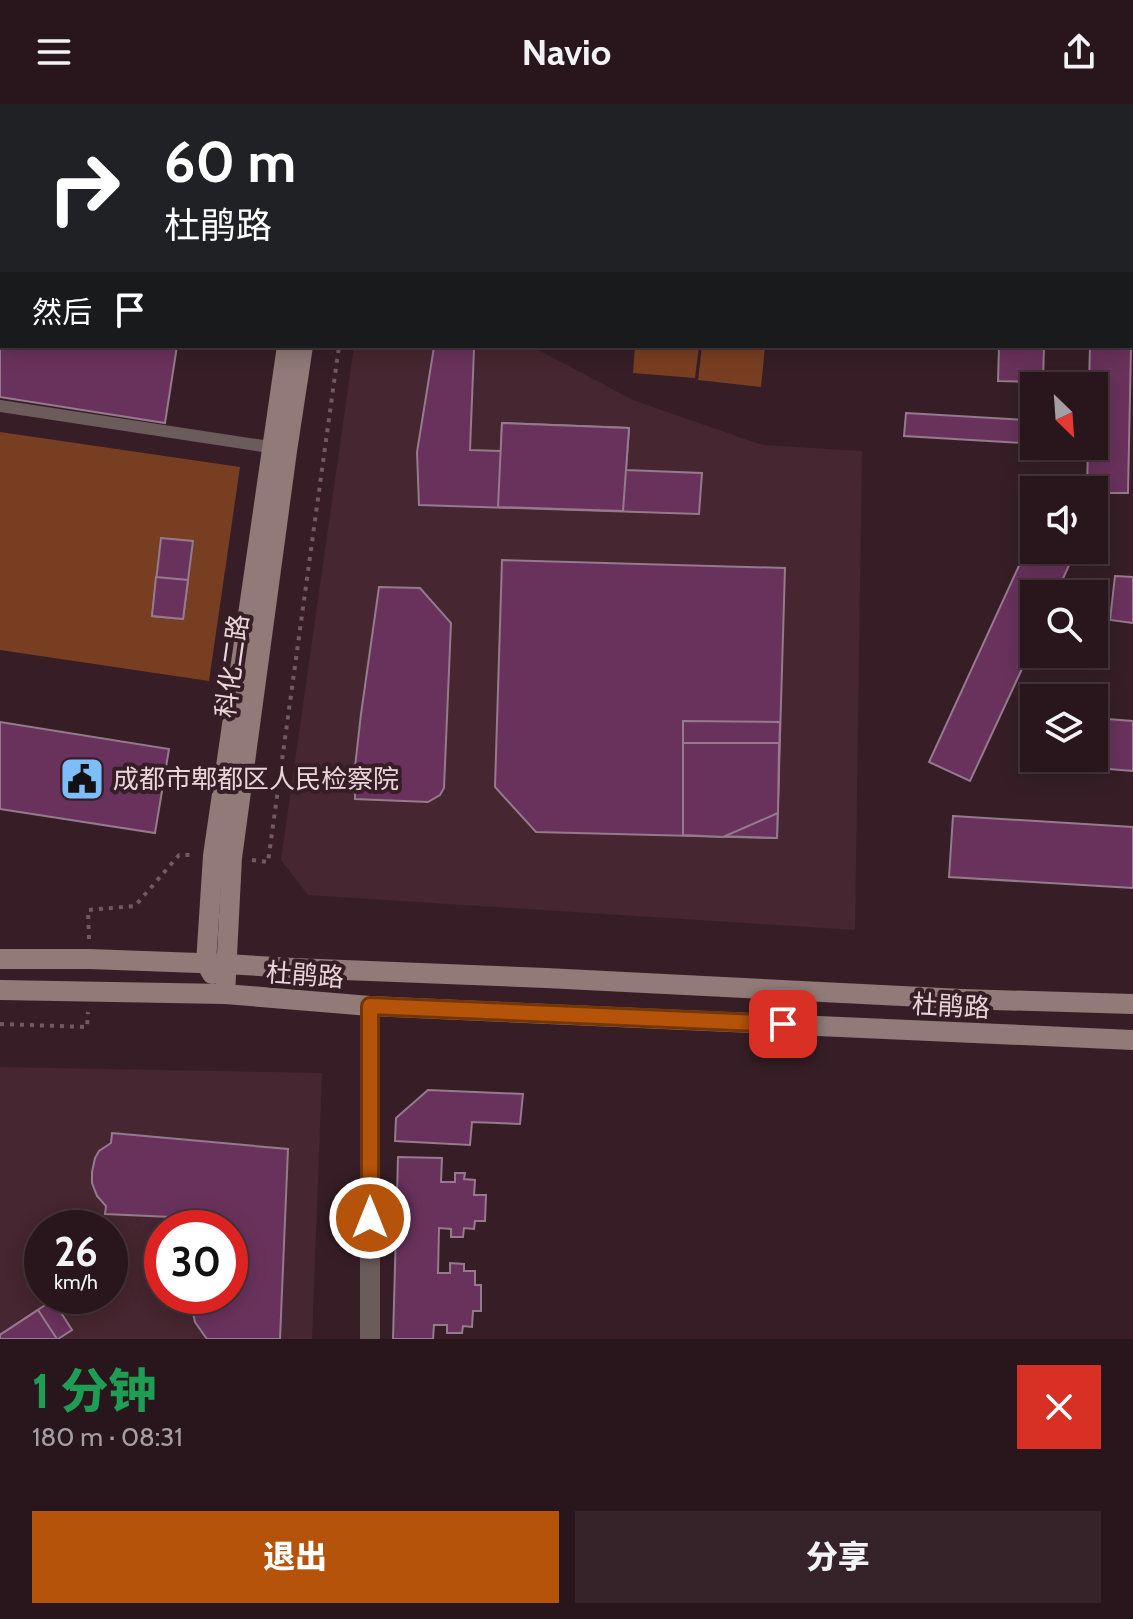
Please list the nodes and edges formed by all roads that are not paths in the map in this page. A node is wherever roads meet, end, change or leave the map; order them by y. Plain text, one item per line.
1 (287, 348) edge
2 (303, 348) edge
3 (0, 406) edge
4 (279, 449) junction
5 (0, 959) edge
6 (216, 963) junction
7 (0, 990) edge
8 (225, 994) junction
9 (1133, 1004) edge
10 (370, 1006) junction
11 (1133, 1040) edge
12 (370, 1339) edge

1 - 4 main road
2 - 4 main road, 科化二路
3 - 4 lane
4 - 6 main road, 科化二路
5 - 6 main road, 杜鹃路
6 - 8 main road, 科化二路
6 - 9 main road, 杜鹃路
7 - 8 main road, 杜鹃路
8 - 10 main road, 杜鹃路
10 - 11 main road, 杜鹃路
10 - 12 street

